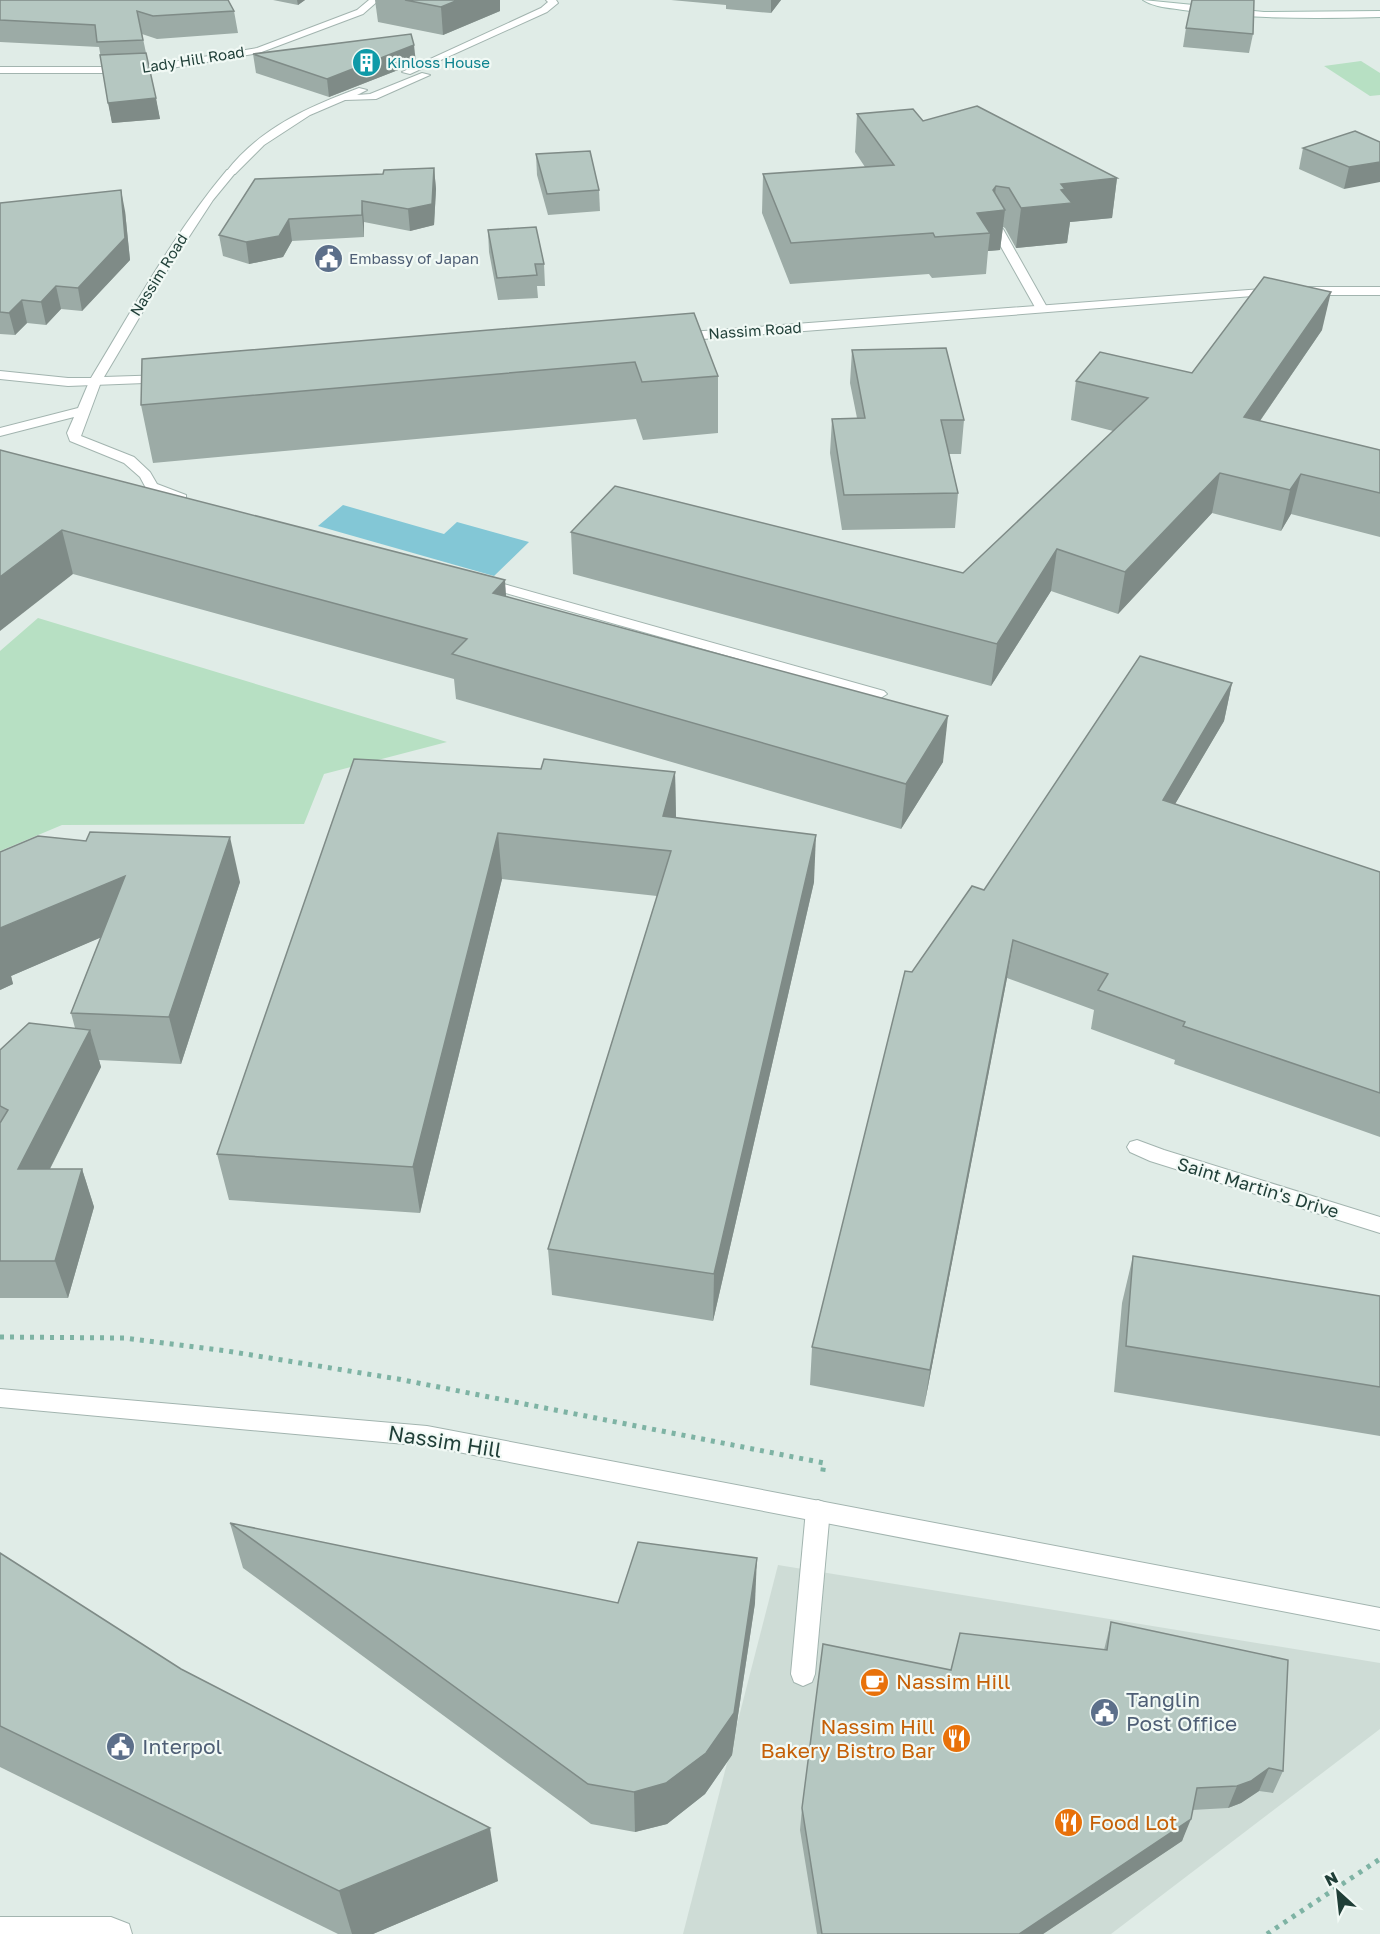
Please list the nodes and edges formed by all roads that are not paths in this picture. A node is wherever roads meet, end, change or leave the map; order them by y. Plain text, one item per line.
1 (374, 0) edge
2 (551, 0) edge
3 (1148, 0) edge
4 (1380, 4) edge
5 (1315, 5) dead end
6 (1380, 14) edge
7 (437, 60) junction
8 (0, 70) edge
9 (407, 72) dead end
10 (362, 90) dead end
11 (336, 100) junction
12 (998, 230) edge
13 (1380, 291) edge
14 (1042, 309) junction
15 (665, 338) edge
16 (0, 375) edge
17 (179, 378) edge
18 (95, 382) junction
19 (83, 411) junction
20 (0, 432) edge
21 (196, 502) edge
22 (469, 579) edge
23 (879, 694) dead end
24 (1137, 1147) dead end
25 (1380, 1225) edge
26 (0, 1398) edge
27 (818, 1510) junction
28 (1380, 1619) edge
29 (802, 1674) dead end
30 (0, 1930) edge
31 (119, 1934) edge

1 - 8 street, Lady Hill Road
2 - 7 street
3 - 6 street
4 - 5 street
7 - 9 street
7 - 11 street
10 - 11 street
11 - 18 street, Nassim Road
12 - 14 street
13 - 14 street, Nassim Road
14 - 15 street, Nassim Road
16 - 18 street
17 - 18 street
18 - 19 street, Nassim Road
19 - 20 street
19 - 21 street, Nassim Road
22 - 23 street
24 - 25 street, Saint Martin's Drive
26 - 27 street, Nassim Hill
27 - 28 street, Nassim Hill
27 - 29 street
30 - 31 street

